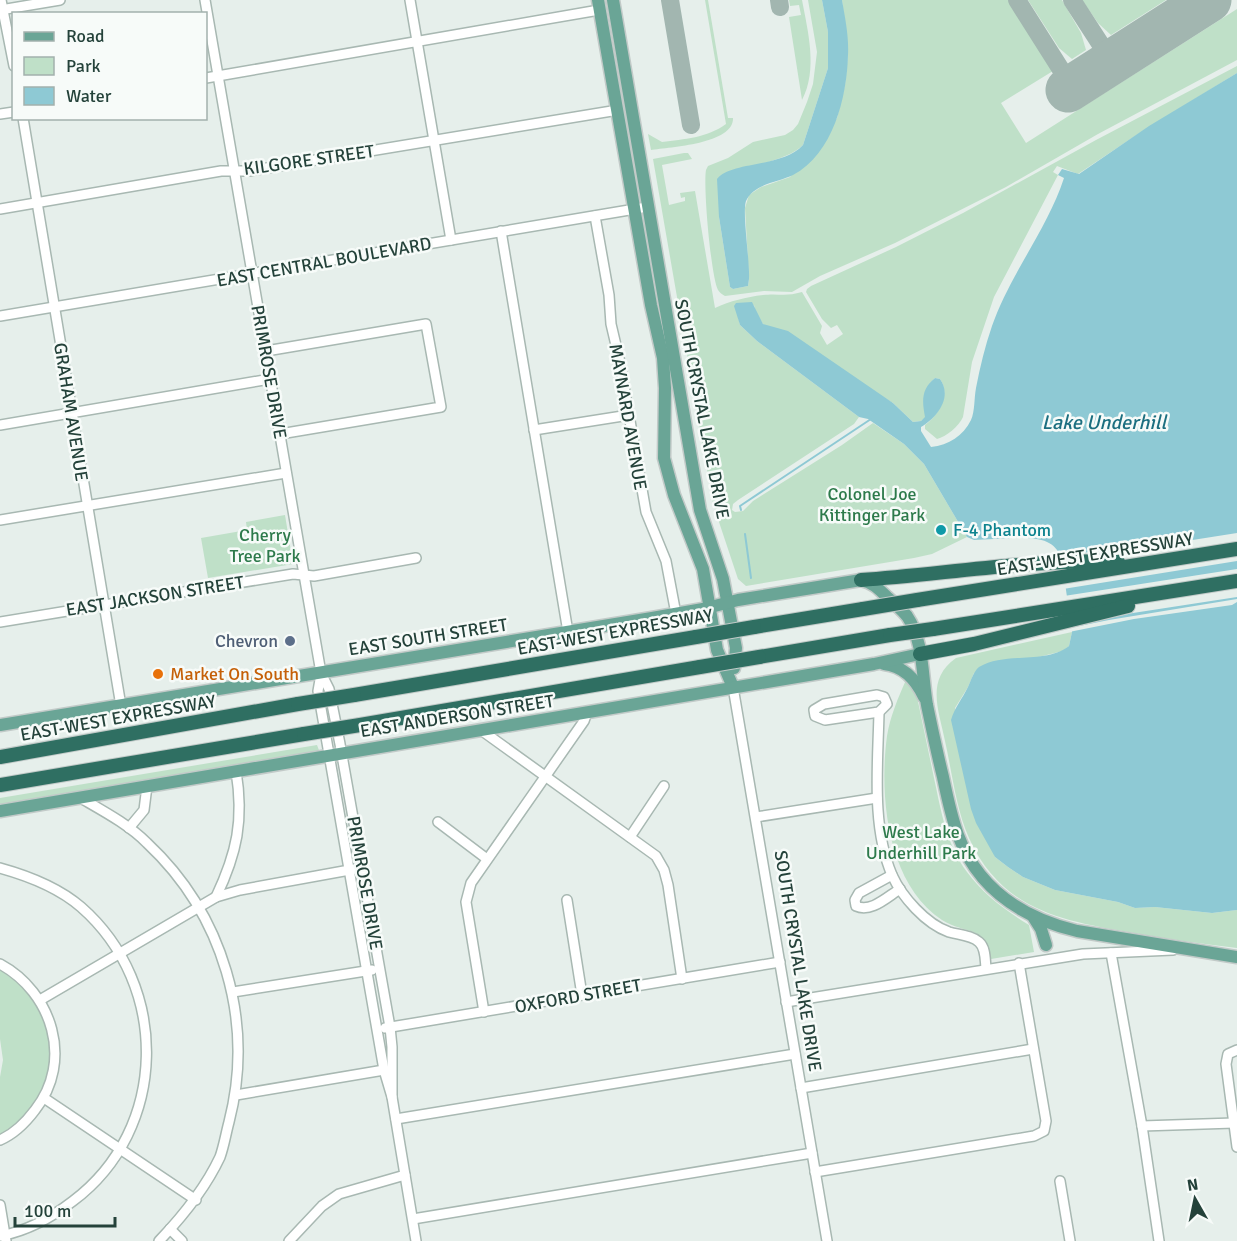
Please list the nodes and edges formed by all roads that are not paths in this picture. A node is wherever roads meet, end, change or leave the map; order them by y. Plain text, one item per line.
1 (60, 0) edge
2 (205, 0) edge
3 (410, 0) edge
4 (613, 0) edge
5 (598, 5) edge
6 (1, 7) edge
7 (417, 41) junction
8 (12, 57) edge
9 (218, 75) junction
10 (207, 78) edge
11 (618, 110) junction
12 (23, 120) edge
13 (435, 141) junction
14 (235, 171) junction
15 (36, 202) junction
16 (641, 208) junction
17 (0, 209) edge
18 (595, 216) junction
19 (501, 231) junction
20 (451, 240) junction
21 (252, 273) junction
22 (54, 307) junction
23 (0, 316) edge
24 (266, 351) junction
25 (270, 380) junction
26 (72, 413) junction
27 (629, 415) junction
28 (0, 425) edge
29 (534, 430) junction
30 (280, 434) junction
31 (286, 473) junction
32 (87, 506) junction
33 (0, 520) edge
34 (1237, 549) edge
35 (416, 558) dead end
36 (1138, 564) junction
37 (304, 575) junction
38 (861, 580) junction
39 (1237, 581) edge
40 (1206, 586) junction
41 (728, 602) junction
42 (104, 604) junction
43 (710, 607) junction
44 (676, 614) junction
45 (0, 622) edge
46 (568, 632) junction
47 (920, 654) junction
48 (874, 664) junction
49 (321, 673) junction
50 (733, 687) junction
51 (927, 703) junction
52 (122, 706) junction
53 (587, 712) junction
54 (879, 712) junction
55 (0, 725) edge
56 (481, 730) junction
57 (336, 754) junction
58 (0, 757) edge
59 (236, 771) junction
60 (546, 777) junction
61 (0, 785) edge
62 (147, 786) junction
63 (664, 786) dead end
64 (79, 798) junction
65 (877, 798) junction
66 (0, 811) edge
67 (756, 818) junction
68 (438, 822) dead end
69 (129, 828) junction
70 (630, 837) junction
71 (487, 859) junction
72 (0, 868) edge
73 (362, 868) junction
74 (350, 870) junction
75 (892, 874) junction
76 (900, 889) junction
77 (216, 897) junction
78 (567, 900) dead end
79 (200, 906) junction
80 (1034, 918) junction
81 (1052, 925) junction
82 (1046, 945) junction
83 (1183, 948) junction
84 (119, 952) junction
85 (1111, 953) junction
86 (1237, 957) edge
87 (1042, 960) junction
88 (780, 962) junction
89 (1019, 963) junction
90 (0, 964) edge
91 (986, 968) junction
92 (380, 969) junction
93 (367, 971) junction
94 (682, 978) junction
95 (233, 992) junction
96 (582, 995) junction
97 (40, 1000) junction
98 (786, 1002) junction
99 (484, 1012) junction
100 (390, 1027) junction
101 (377, 1029) junction
102 (1033, 1048) junction
103 (1233, 1052) edge
104 (795, 1054) junction
105 (384, 1070) junction
106 (801, 1088) junction
107 (236, 1095) junction
108 (392, 1097) junction
109 (44, 1098) junction
110 (396, 1119) junction
111 (1142, 1126) junction
112 (1235, 1129) edge
113 (1, 1141) edge
114 (1237, 1146) edge
115 (120, 1149) junction
116 (812, 1153) junction
117 (815, 1172) junction
118 (405, 1175) junction
119 (1060, 1181) dead end
120 (196, 1200) junction
121 (0, 1205) edge
122 (413, 1219) junction
123 (170, 1229) junction
124 (4, 1238) edge
125 (159, 1241) edge
126 (182, 1241) edge
127 (289, 1241) edge
128 (416, 1241) edge
129 (827, 1241) edge
130 (1070, 1241) edge
131 (1159, 1241) edge

1 - 6 street
2 - 9 street, PRIMROSE DRIVE
3 - 7 street
4 - 16 main road
5 - 7 street
5 - 11 main road
6 - 8 street
7 - 9 street
7 - 13 street
9 - 10 street
9 - 14 street, PRIMROSE DRIVE
11 - 13 street, KILGORE STREET
11 - 16 main road
12 - 15 street, GRAHAM AVENUE
13 - 14 street, KILGORE STREET
13 - 20 street
14 - 15 street, KILGORE STREET
14 - 21 street, PRIMROSE DRIVE
15 - 17 street, KILGORE STREET
15 - 22 street, GRAHAM AVENUE
16 - 18 street, EAST CENTRAL BOULEVARD
16 - 41 main road, SOUTH CRYSTAL LAKE DRIVE
16 - 43 main road, SOUTH CRYSTAL LAKE DRIVE
18 - 19 street, EAST CENTRAL BOULEVARD
18 - 27 street, MAYNARD AVENUE
19 - 20 street, EAST CENTRAL BOULEVARD
19 - 29 street
20 - 21 street, EAST CENTRAL BOULEVARD
21 - 22 street, EAST CENTRAL BOULEVARD
21 - 24 street, PRIMROSE DRIVE
22 - 23 street, EAST CENTRAL BOULEVARD
22 - 26 street, GRAHAM AVENUE
24 - 25 street, PRIMROSE DRIVE
24 - 30 street
25 - 26 street
25 - 30 street, PRIMROSE DRIVE
26 - 28 street
26 - 32 street, GRAHAM AVENUE
27 - 29 street
27 - 44 street, MAYNARD AVENUE
29 - 46 street
30 - 31 street, PRIMROSE DRIVE
31 - 32 street
31 - 37 street, PRIMROSE DRIVE
32 - 33 street
32 - 42 street, GRAHAM AVENUE
34 - 36 highway, EAST-WEST EXPRESSWAY
35 - 37 street, EAST JACKSON STREET
36 - 38 highway
36 - 58 highway, EAST-WEST EXPRESSWAY, bridge
37 - 42 street, EAST JACKSON STREET
37 - 49 street, PRIMROSE DRIVE
38 - 41 main road, EAST SOUTH STREET
38 - 47 main road
39 - 40 highway
40 - 47 highway
40 - 61 highway, bridge
41 - 43 main road, EAST SOUTH STREET
41 - 50 main road, SOUTH CRYSTAL LAKE DRIVE
42 - 45 street, EAST JACKSON STREET
42 - 52 street, GRAHAM AVENUE
43 - 44 main road, EAST SOUTH STREET
43 - 50 main road, SOUTH CRYSTAL LAKE DRIVE
44 - 46 main road, EAST SOUTH STREET
46 - 49 main road, EAST SOUTH STREET
47 - 48 main road, EAST ANDERSON STREET
47 - 51 main road
48 - 50 main road, EAST ANDERSON STREET
48 - 51 main road
49 - 52 main road, EAST SOUTH STREET
49 - 57 street, PRIMROSE DRIVE
50 - 53 main road, EAST ANDERSON STREET
50 - 67 street, SOUTH CRYSTAL LAKE DRIVE
51 - 80 main road
52 - 55 main road, EAST SOUTH STREET
53 - 56 main road, EAST ANDERSON STREET
53 - 60 street
54 - 54 street
54 - 65 street
56 - 57 main road, EAST ANDERSON STREET
56 - 60 street
57 - 59 main road, EAST ANDERSON STREET
57 - 73 street, PRIMROSE DRIVE
57 - 74 street, PRIMROSE DRIVE
59 - 62 main road, EAST ANDERSON STREET
59 - 77 street
60 - 70 street
60 - 71 street
62 - 64 main road, EAST ANDERSON STREET
62 - 69 street
63 - 70 street
64 - 66 main road, EAST ANDERSON STREET
64 - 69 street
65 - 67 street
65 - 75 street
67 - 88 street, SOUTH CRYSTAL LAKE DRIVE
68 - 71 street
69 - 79 street
70 - 94 street
71 - 99 street
72 - 84 street
73 - 74 street
73 - 92 street, PRIMROSE DRIVE
74 - 77 street
74 - 93 street, PRIMROSE DRIVE
75 - 76 street
75 - 76 street
76 - 91 street
77 - 79 street
78 - 96 street
79 - 84 street
79 - 95 street
80 - 81 main road
80 - 82 main road
81 - 82 street
81 - 83 main road
82 - 87 street
83 - 85 street
83 - 86 main road
84 - 97 street
84 - 115 street
85 - 87 street
85 - 111 street
87 - 89 street
88 - 94 street, OXFORD STREET
88 - 98 street, SOUTH CRYSTAL LAKE DRIVE
89 - 91 street
89 - 102 street
90 - 97 street
91 - 98 street
92 - 93 street
92 - 100 street, PRIMROSE DRIVE
93 - 95 street
93 - 101 street, PRIMROSE DRIVE
94 - 96 street, OXFORD STREET
95 - 107 street
96 - 99 street, OXFORD STREET
97 - 109 street
98 - 104 street, SOUTH CRYSTAL LAKE DRIVE
99 - 100 street, OXFORD STREET
100 - 101 street, OXFORD STREET
100 - 108 street, PRIMROSE DRIVE
101 - 105 street, PRIMROSE DRIVE
102 - 106 street
102 - 117 street
103 - 112 street
104 - 106 street, SOUTH CRYSTAL LAKE DRIVE
104 - 110 street
105 - 107 street
105 - 108 street, PRIMROSE DRIVE
106 - 116 street, SOUTH CRYSTAL LAKE DRIVE
107 - 120 street
108 - 110 street, PRIMROSE DRIVE
109 - 113 street
109 - 115 street
110 - 118 street, PRIMROSE DRIVE
111 - 112 street
111 - 131 street
112 - 114 street
115 - 120 street
115 - 124 street
116 - 117 street, SOUTH CRYSTAL LAKE DRIVE
116 - 122 street
117 - 129 street, SOUTH CRYSTAL LAKE DRIVE
118 - 122 street, PRIMROSE DRIVE
118 - 127 street
119 - 130 street
120 - 123 street
121 - 124 street
122 - 128 street, PRIMROSE DRIVE
123 - 125 street
123 - 126 street

